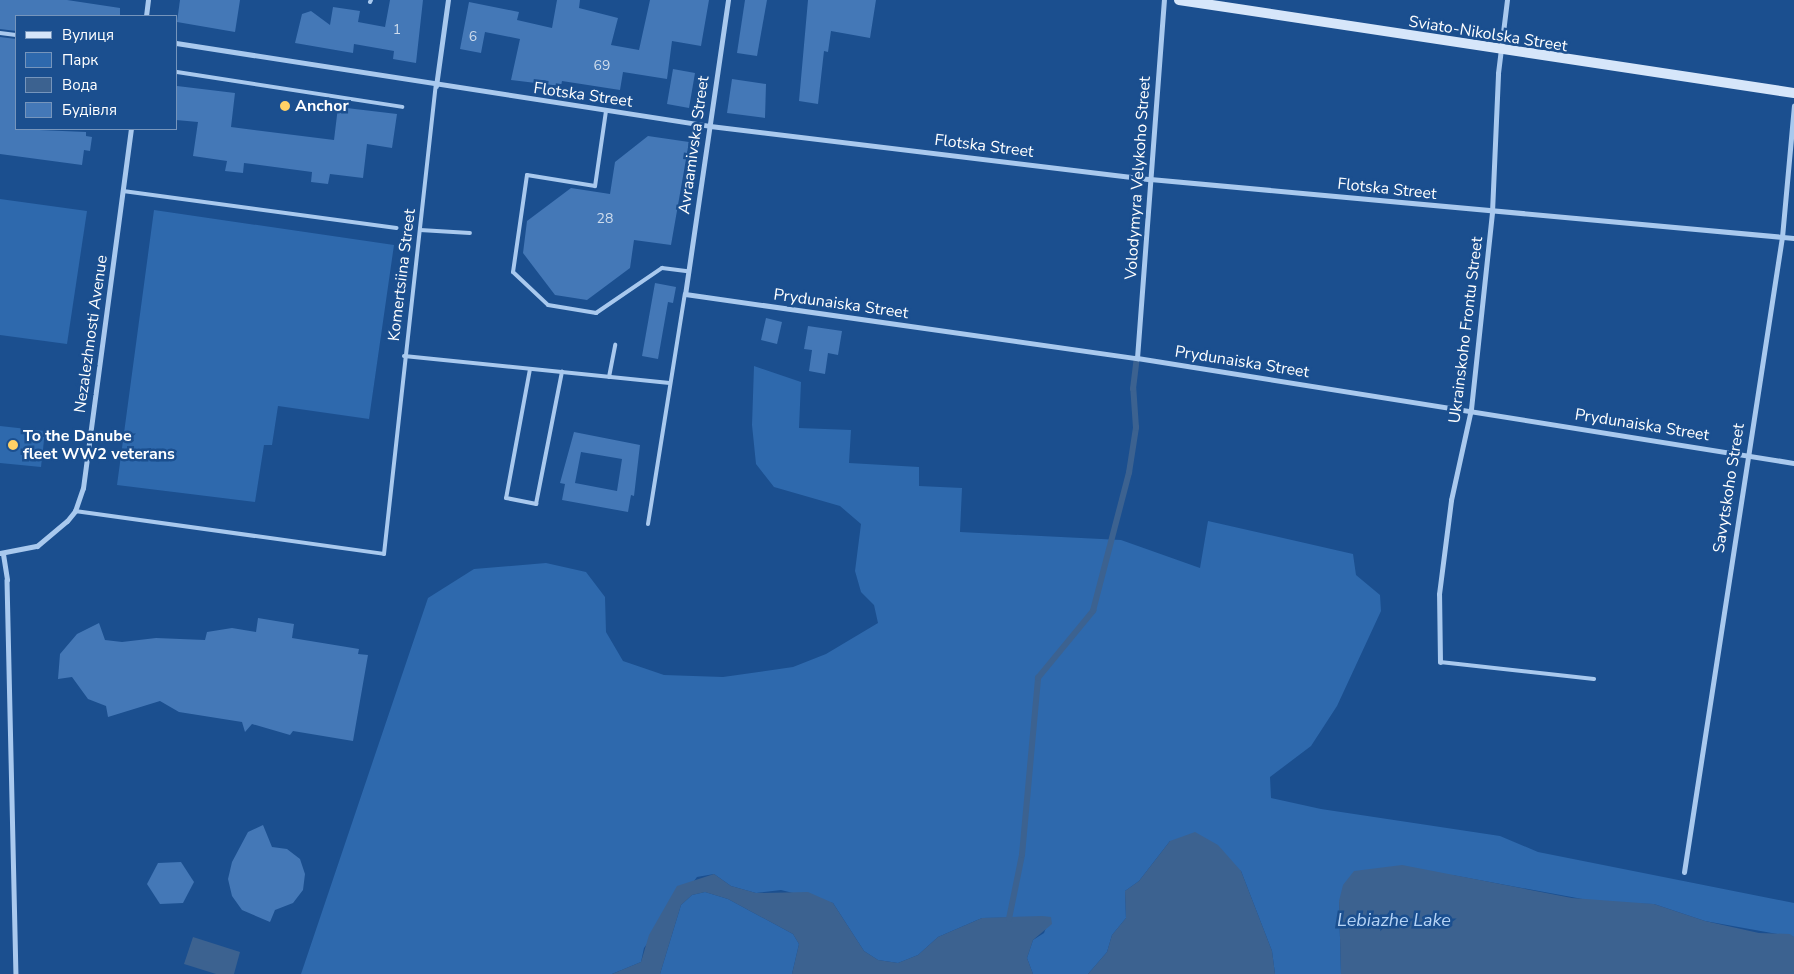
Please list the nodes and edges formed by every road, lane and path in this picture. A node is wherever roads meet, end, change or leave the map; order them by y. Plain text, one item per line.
1 (148, 0) edge
2 (448, 0) edge
3 (728, 0) edge
4 (1164, 0) edge
5 (1178, 0) edge
6 (1507, 0) edge
7 (146, 15) edge
8 (0, 33) edge
9 (15, 35) edge
10 (178, 43) edge
11 (1499, 51) junction
12 (178, 72) edge
13 (436, 86) junction
14 (1794, 93) edge
15 (1794, 106) edge
16 (402, 107) dead end
17 (606, 111) junction
18 (710, 126) junction
19 (131, 130) edge
20 (1150, 179) junction
21 (123, 191) junction
22 (1492, 212) junction
23 (397, 228) dead end
24 (420, 230) junction
25 (470, 233) dead end
26 (1782, 237) junction
27 (1794, 238) edge
28 (688, 271) junction
29 (685, 294) junction
30 (615, 345) dead end
31 (404, 356) junction
32 (1137, 358) junction
33 (530, 368) junction
34 (562, 372) junction
35 (609, 377) junction
36 (670, 383) junction
37 (1471, 409) junction
38 (1747, 454) junction
39 (1794, 463) edge
40 (75, 511) junction
41 (648, 524) dead end
42 (2, 554) edge
43 (7, 580) joint
44 (1440, 662) joint
45 (1594, 680) dead end
46 (1684, 872) dead end
47 (16, 974) edge

1 - 7 street
2 - 13 street, Komertsiina Street
3 - 18 street, Avraamivska Street
4 - 20 street, Volodymyra Velykoho Street
5 - 11 main road, Sviato-Nikolska Street
6 - 11 street, Ukrainskoho Frontu Street
8 - 9 lane
10 - 13 street, Flotska Street
11 - 14 main road, Sviato-Nikolska Street
11 - 22 street, Ukrainskoho Frontu Street
12 - 16 lane
13 - 17 street, Flotska Street
13 - 24 lane, Komertsiina Street
15 - 26 street, Savytskoho Street
17 - 18 street, Flotska Street
17 - 28 lane
18 - 20 street, Flotska Street
18 - 28 street, Avraamivska Street
19 - 21 street, Nezalezhnosti Avenue
20 - 22 street, Flotska Street
20 - 32 street, Volodymyra Velykoho Street
21 - 23 lane
21 - 40 street, Nezalezhnosti Avenue
22 - 26 street, Flotska Street
22 - 37 street, Ukrainskoho Frontu Street
24 - 25 lane
24 - 31 lane, Komertsiina Street
26 - 27 street, Flotska Street
26 - 38 street, Savytskoho Street
28 - 29 street, Avraamivska Street
29 - 32 street, Prydunaiska Street
29 - 36 lane
30 - 35 lane
31 - 33 lane
31 - 40 lane, Komertsiina Street
32 - 37 street, Prydunaiska Street
33 - 34 lane
33 - 34 lane
34 - 35 lane
35 - 36 lane
36 - 41 lane
37 - 38 street, Prydunaiska Street
37 - 44 street, Ukrainskoho Frontu Street
38 - 39 street, Prydunaiska Street
38 - 46 street, Savytskoho Street
40 - 42 street, Nezalezhnosti Avenue
42 - 43 street
43 - 47 street
44 - 45 lane

